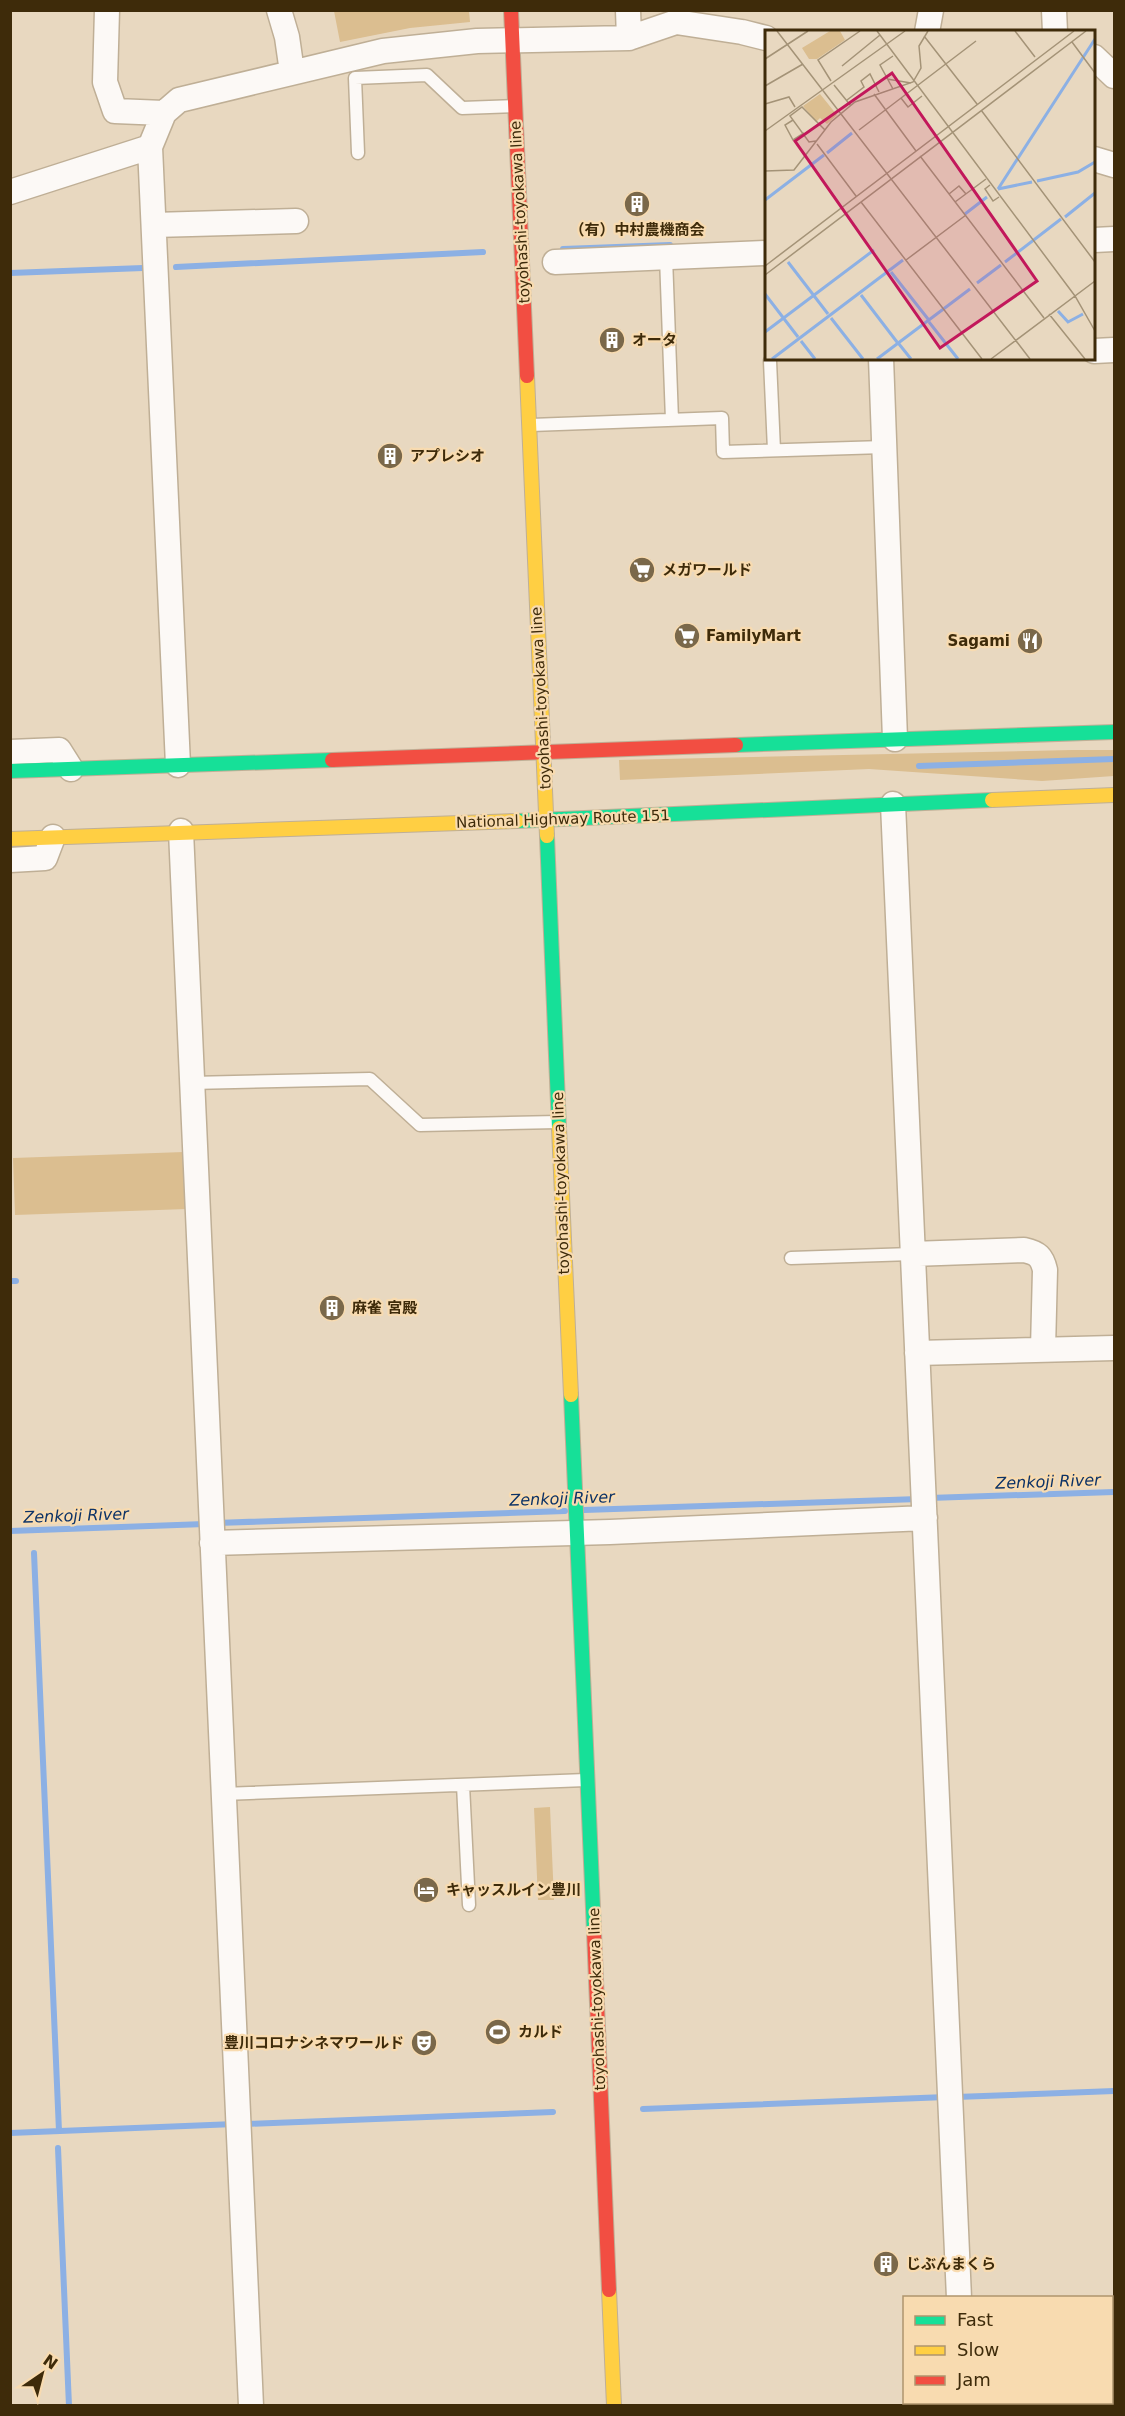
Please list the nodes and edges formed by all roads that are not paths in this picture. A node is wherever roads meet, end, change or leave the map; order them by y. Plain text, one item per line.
1 (107, 10) edge
2 (279, 10) edge
3 (511, 10) edge
4 (628, 10) edge
5 (931, 10) edge
6 (927, 30) edge
7 (629, 38) junction
8 (765, 38) edge
9 (512, 39) junction
10 (1095, 58) edge
11 (292, 72) junction
12 (1114, 76) edge
13 (515, 106) junction
14 (164, 113) junction
15 (150, 147) junction
16 (358, 153) dead end
17 (1095, 159) edge
18 (1114, 165) edge
19 (10, 192) edge
20 (296, 221) dead end
21 (153, 225) junction
22 (1114, 239) edge
23 (1095, 240) edge
24 (765, 253) edge
25 (666, 257) junction
26 (555, 262) dead end
27 (1114, 350) edge
28 (1095, 351) edge
29 (770, 360) dead end
30 (881, 360) edge
31 (672, 420) junction
32 (530, 425) junction
33 (884, 447) junction
34 (774, 450) junction
35 (1114, 732) edge
36 (895, 739) junction
37 (10, 752) edge
38 (544, 752) junction
39 (178, 765) junction
40 (72, 769) junction
41 (10, 771) edge
42 (1114, 795) edge
43 (893, 804) junction
44 (547, 820) junction
45 (181, 831) junction
46 (53, 837) junction
47 (10, 838) edge
48 (10, 860) edge
49 (191, 1083) junction
50 (559, 1122) junction
51 (912, 1254) junction
52 (791, 1258) dead end
53 (1114, 1347) edge
54 (1043, 1349) junction
55 (917, 1353) junction
56 (924, 1502) junction
57 (576, 1527) junction
58 (211, 1530) junction
59 (587, 1780) junction
60 (463, 1785) junction
61 (224, 1794) junction
62 (469, 1905) dead end
63 (959, 2296) edge
64 (251, 2406) edge
65 (614, 2406) edge

1 - 14 street
2 - 11 street
3 - 9 main road, toyohashi-toyokawa line
4 - 7 street
5 - 6 street
7 - 8 street
7 - 9 street
9 - 11 street
9 - 13 main road, toyohashi-toyokawa line
10 - 12 street
11 - 14 street
13 - 16 lane
13 - 32 main road, toyohashi-toyokawa line
14 - 15 street
15 - 19 street
15 - 21 street
17 - 18 street
20 - 21 street
21 - 39 street
22 - 23 street
24 - 25 street
25 - 26 street
25 - 31 lane
27 - 28 street
29 - 34 lane
30 - 33 street
31 - 32 lane
31 - 34 lane
32 - 38 main road, toyohashi-toyokawa line
33 - 34 lane
33 - 36 street
35 - 36 main road
36 - 38 main road
37 - 40 street
38 - 39 main road
38 - 44 main road, toyohashi-toyokawa line
39 - 40 main road
40 - 41 main road
42 - 43 main road, National Highway Route 151
43 - 44 main road, National Highway Route 151
43 - 51 street
44 - 45 main road, National Highway Route 151
44 - 50 main road, toyohashi-toyokawa line
45 - 46 main road, National Highway Route 151
45 - 49 street
46 - 47 main road, National Highway Route 151
46 - 48 street
49 - 50 lane
49 - 58 street
50 - 57 main road, toyohashi-toyokawa line
51 - 52 lane
51 - 54 street
51 - 55 street
53 - 54 street
54 - 55 street
55 - 56 street
56 - 57 street
56 - 63 street
57 - 58 street
57 - 59 main road, toyohashi-toyokawa line
58 - 61 street
59 - 60 lane
59 - 65 main road, toyohashi-toyokawa line
60 - 61 lane
60 - 62 lane
61 - 64 street

